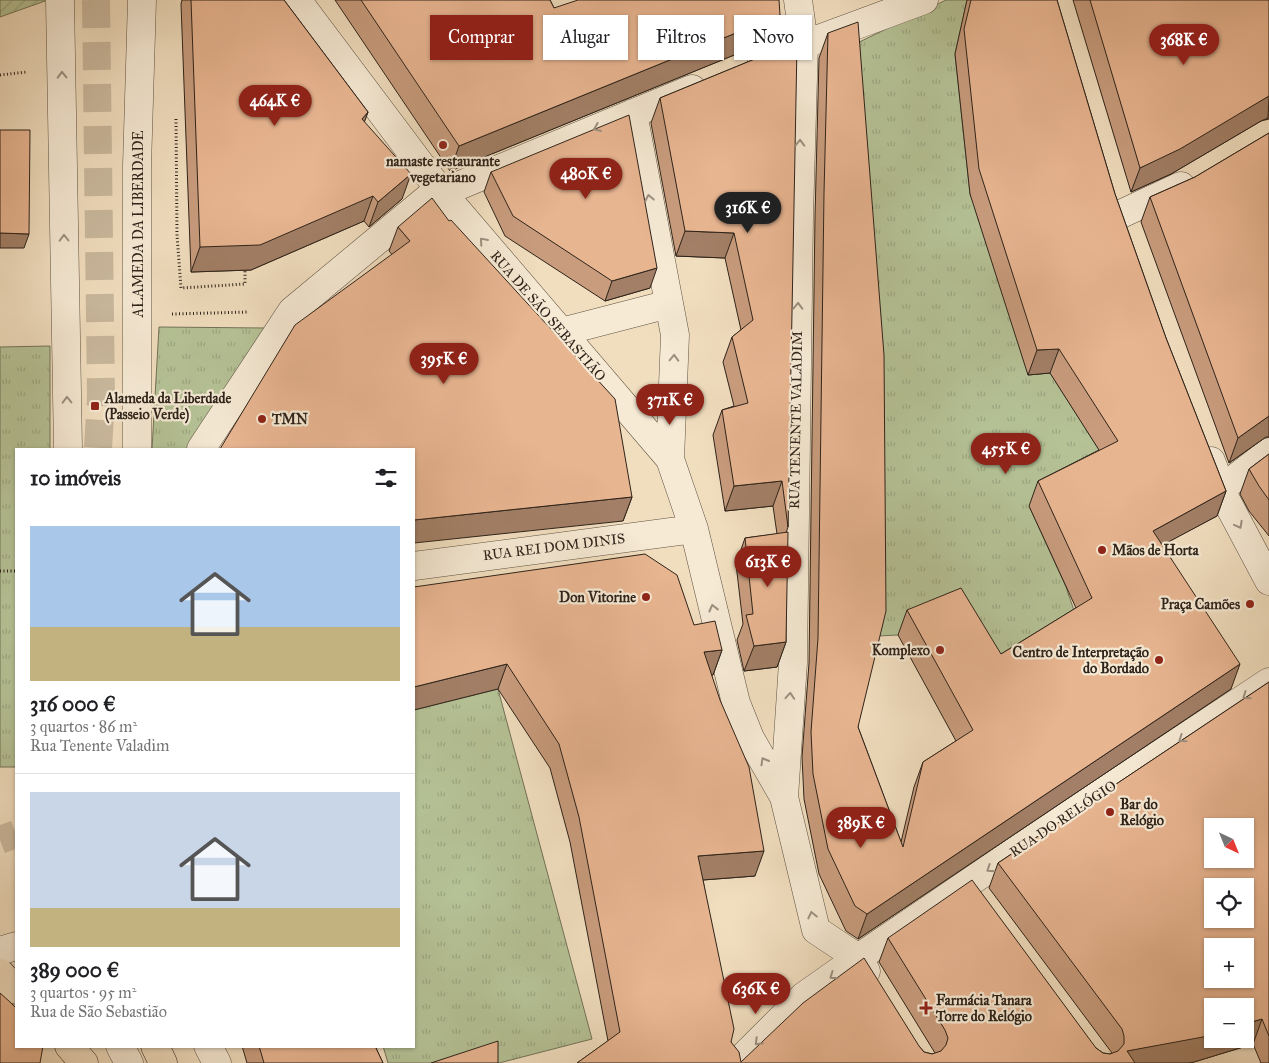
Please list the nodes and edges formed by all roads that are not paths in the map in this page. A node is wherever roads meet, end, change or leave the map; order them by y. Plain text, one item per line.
1 (60, 0) edge
2 (142, 0) edge
3 (297, 0) edge
4 (798, 0) edge
5 (924, 0) edge
6 (800, 15) edge
7 (812, 40) edge
8 (763, 60) edge
9 (803, 60) edge
10 (741, 69) edge
11 (714, 80) edge
12 (633, 113) junction
13 (1201, 174) edge
14 (1112, 186) edge
15 (439, 189) junction
16 (1121, 214) junction
17 (1130, 241) edge
18 (670, 304) junction
19 (561, 332) junction
20 (1203, 442) edge
21 (68, 448) edge
22 (136, 448) edge
23 (202, 448) edge
24 (1269, 452) edge
25 (670, 459) junction
26 (1221, 489) junction
27 (694, 529) junction
28 (415, 566) edge
29 (1269, 581) edge
30 (1269, 682) edge
31 (784, 797) junction
32 (967, 884) junction
33 (985, 907) edge
34 (15, 946) edge
35 (0, 951) edge
36 (858, 958) junction
37 (0, 973) edge
38 (15, 989) edge
39 (881, 996) edge
40 (121, 1048) edge
41 (156, 1048) edge
42 (209, 1048) edge
43 (130, 1063) edge
44 (163, 1063) edge
45 (217, 1063) edge
46 (737, 1063) edge

21 -> 1 street
2 - 22 street, ALAMEDA DA LIBERDADE
3 - 15 street, RUA DE SÃO SEBASTIÃO
4 - 6 street, RUA TENENTE VALADIM
5 - 7 street
8 - 10 street
31 -> 9 street, RUA TENENTE VALADIM
11 - 12 street
12 -> 15 street
18 -> 12 street
13 - 16 street
14 - 16 street
19 -> 15 street, RUA DE SÃO SEBASTIÃO
15 - 23 street
16 - 17 street
18 - 19 street
25 -> 18 street
19 - 25 street, RUA DE SÃO SEBASTIÃO
20 - 26 street
24 - 26 street
25 - 27 street, RUA DE SÃO SEBASTIÃO
26 -> 29 street
27 - 28 street, RUA REI DOM DINIS
31 -> 27 street, RUA DE SÃO SEBASTIÃO
30 -> 32 street, RUA DO RELÓGIO
36 -> 31 street, RUA DE SÃO SEBASTIÃO
32 - 33 street
32 - 36 street, RUA DO RELÓGIO
34 - 35 street
36 - 39 street, RUA DE SÃO SEBASTIÃO
36 -> 46 street
37 - 38 main road
40 - 43 street
41 - 44 main road
42 - 45 street

